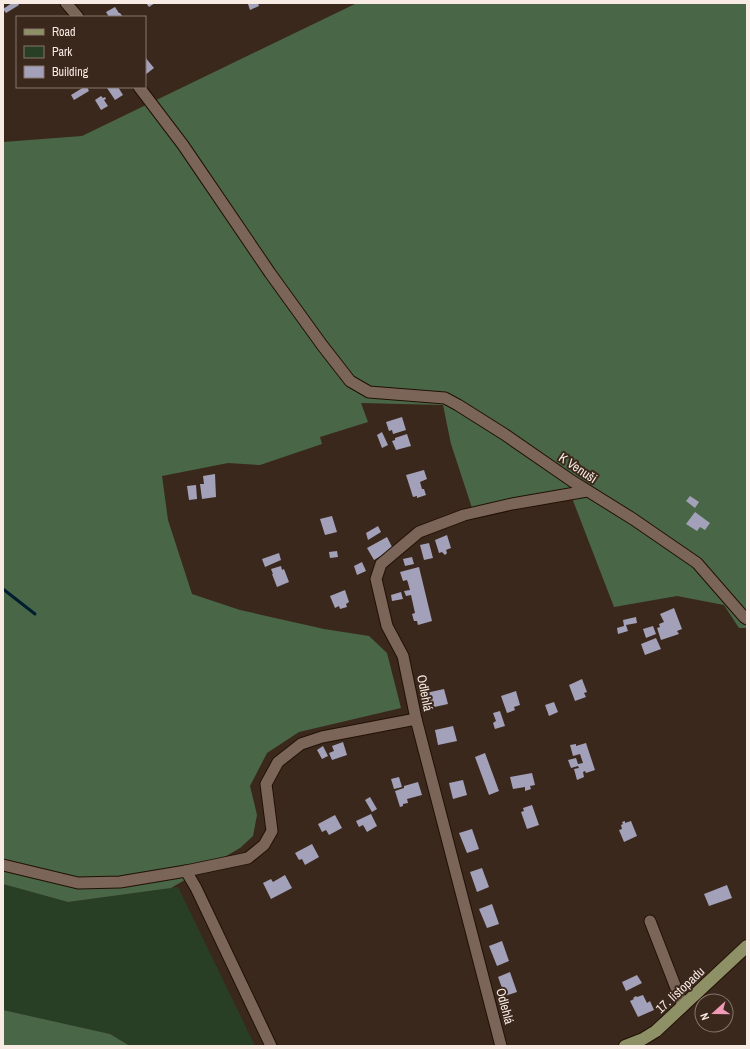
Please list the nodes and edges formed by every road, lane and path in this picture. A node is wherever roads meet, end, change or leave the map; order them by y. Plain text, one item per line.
1 (66, 3) edge
2 (77, 16) edge
3 (139, 88) edge
4 (587, 491) junction
5 (747, 619) edge
6 (416, 719) junction
7 (3, 865) edge
8 (186, 871) junction
9 (650, 921) dead end
10 (747, 946) edge
11 (683, 1006) junction
12 (271, 1046) edge
13 (501, 1046) edge
14 (625, 1046) edge

1 - 2 street
3 - 4 street, K Venuši
4 - 5 street, K Venuši
4 - 6 street, Odlehlá
6 - 8 street
6 - 13 street, Odlehlá
7 - 8 street
8 - 12 street
9 - 11 street
10 - 11 main road, 17. listopadu
11 - 14 main road, 17. listopadu

